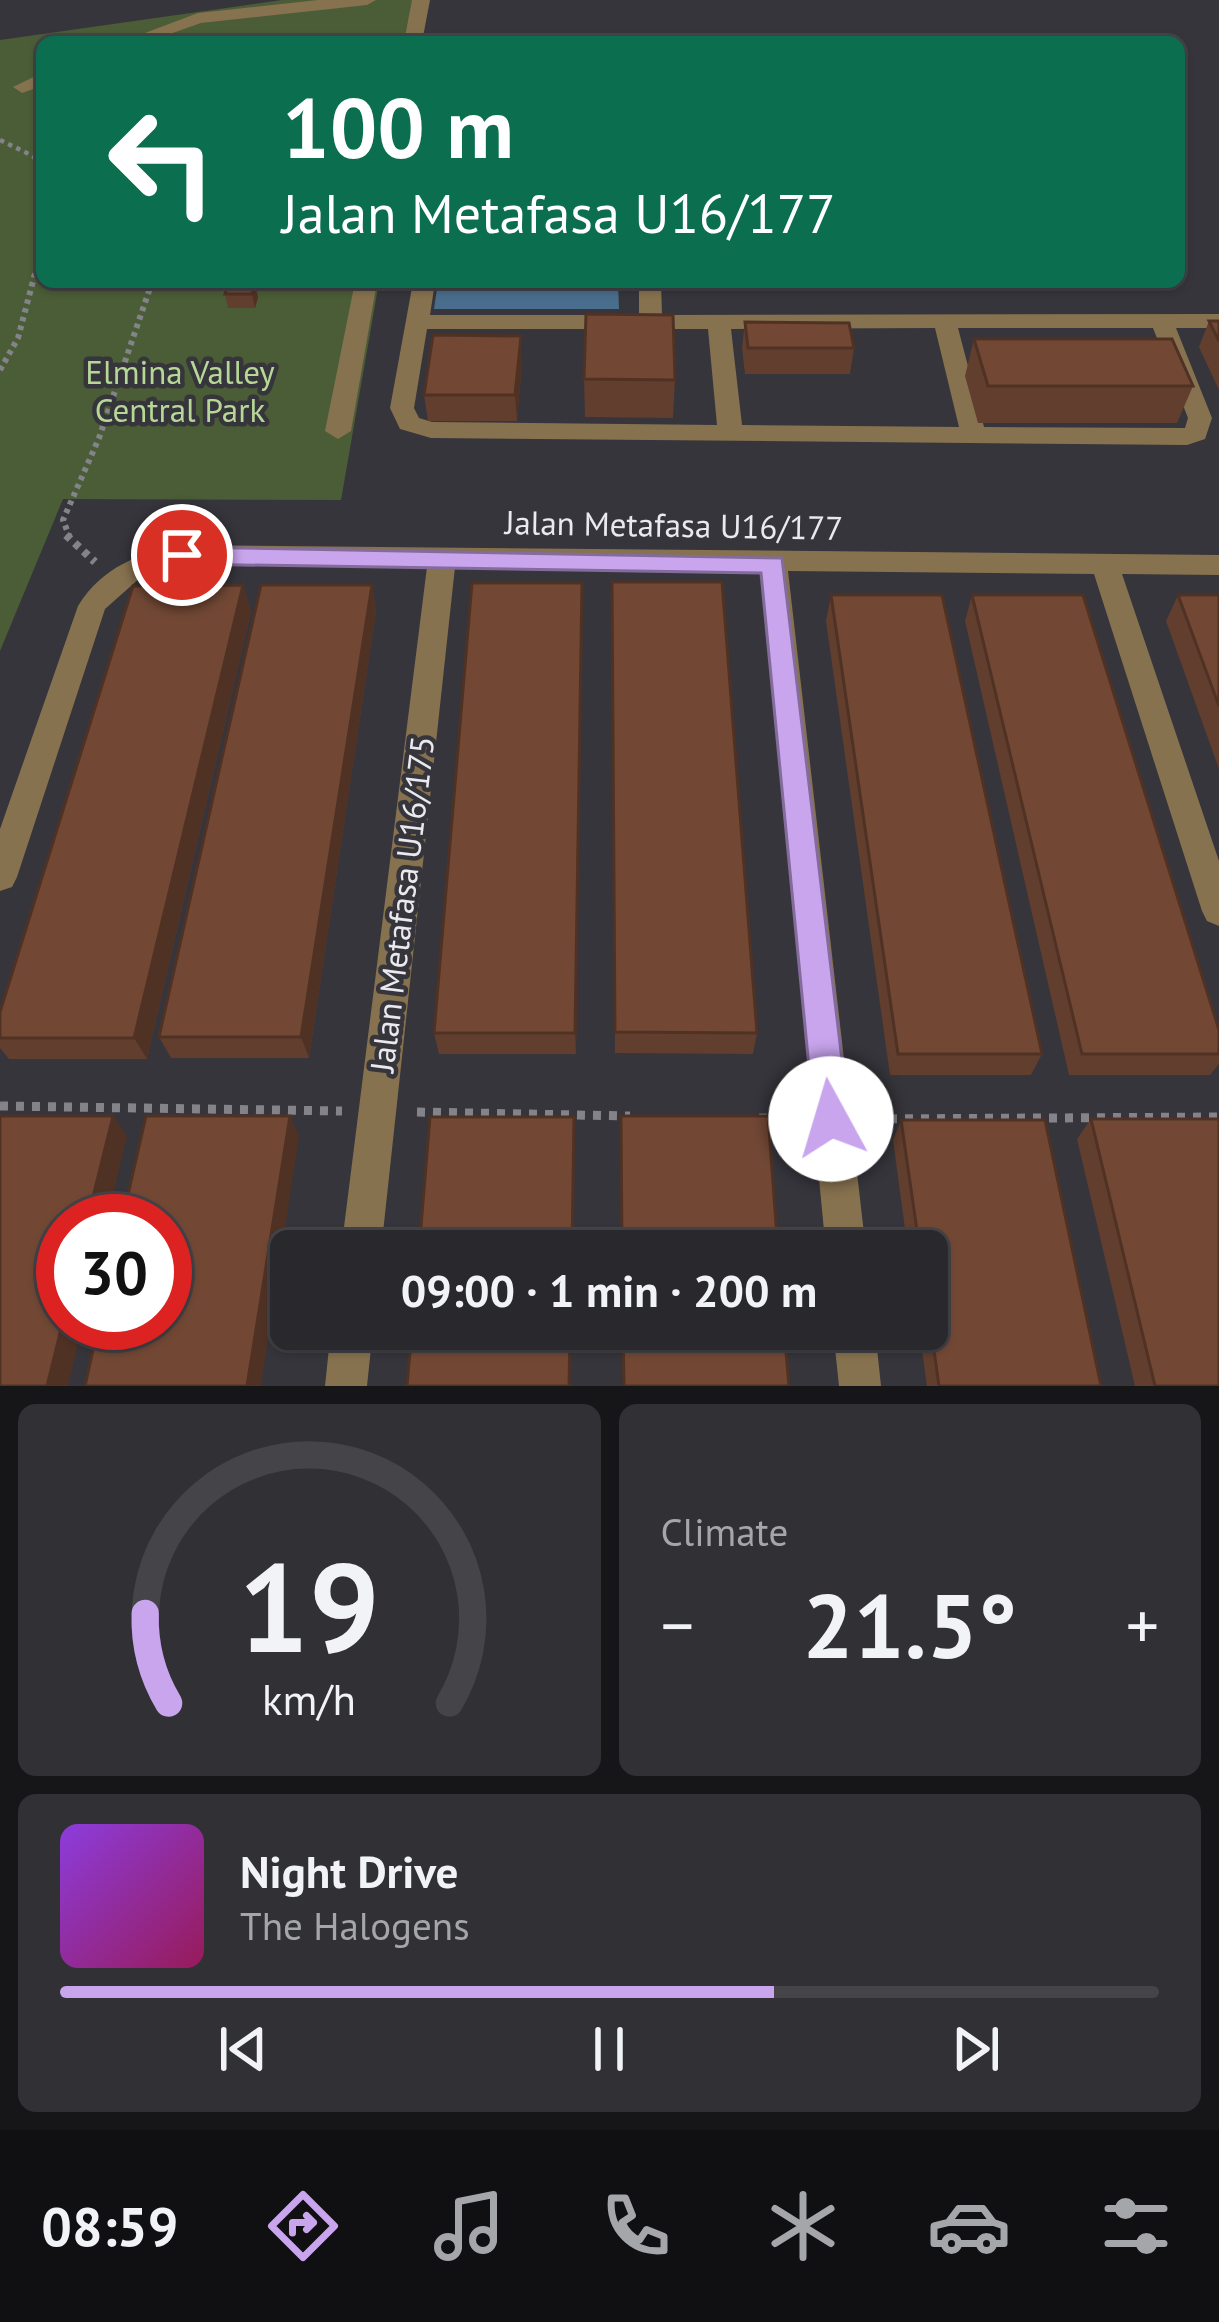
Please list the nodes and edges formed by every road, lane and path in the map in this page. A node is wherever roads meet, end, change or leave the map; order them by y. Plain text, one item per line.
1 (367, 0) edge
2 (421, 0) edge
3 (147, 36) edge
4 (414, 36) edge
5 (0, 140) edge
6 (36, 160) edge
7 (36, 270) edge
8 (150, 288) edge
9 (365, 288) edge
10 (423, 288) edge
11 (650, 288) edge
12 (418, 322) junction
13 (651, 322) junction
14 (718, 322) junction
15 (945, 322) junction
16 (1162, 322) junction
17 (1219, 322) edge
18 (0, 370) edge
19 (338, 431) dead end
20 (730, 434) junction
21 (974, 436) junction
22 (442, 558) junction
23 (121, 561) junction
24 (773, 564) junction
25 (1106, 564) junction
26 (1219, 565) edge
27 (0, 877) edge
28 (1219, 911) edge
29 (0, 1106) edge
30 (378, 1112) junction
31 (640, 1116) edge
32 (1219, 1117) edge
33 (736, 1118) edge
34 (831, 1119) junction
35 (364, 1230) edge
36 (844, 1230) edge
37 (350, 1350) edge
38 (856, 1350) edge
39 (346, 1386) edge
40 (860, 1386) edge

1 - 3 street
2 - 4 street
5 - 6 path
7 - 18 path
8 - 23 path
9 - 19 street
10 - 12 street
11 - 13 street
12 - 13 street
12 - 20 street
13 - 14 street
14 - 15 street
14 - 20 street
15 - 16 street
15 - 21 street
16 - 17 street
16 - 21 street
20 - 21 street
22 - 23 street, Jalan Metafasa U16/177
22 - 24 street, Jalan Metafasa U16/177
22 - 30 street, Jalan Metafasa U16/175
23 - 27 street
24 - 25 street, Jalan Metafasa U16/177
24 - 34 street
25 - 26 street, Jalan Metafasa U16/177
25 - 28 street
29 - 30 path
30 - 31 path
30 - 35 street, Jalan Metafasa U16/175
32 - 34 path
33 - 34 path
34 - 36 street
37 - 39 street
38 - 40 street

